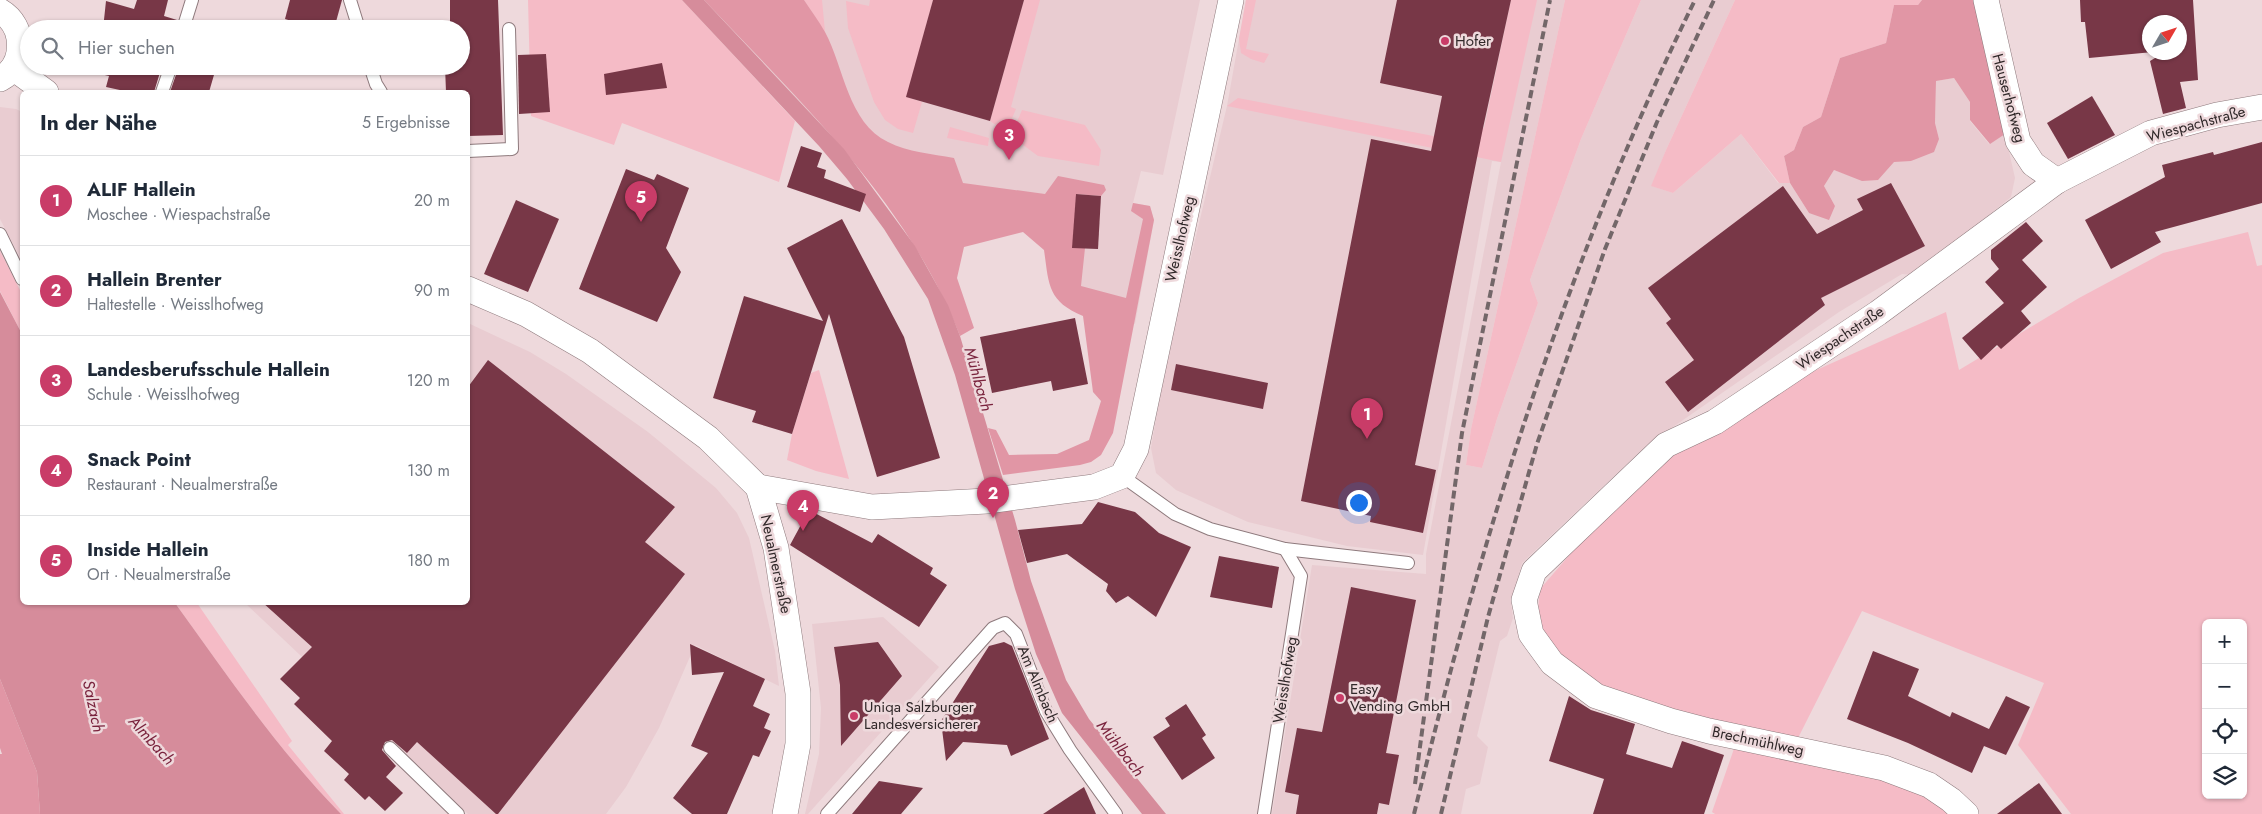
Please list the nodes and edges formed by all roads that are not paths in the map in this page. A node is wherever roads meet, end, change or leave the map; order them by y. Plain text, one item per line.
1 (192, 0) edge
2 (350, 0) edge
3 (1231, 0) edge
4 (1986, 0) edge
5 (0, 12) edge
6 (186, 20) edge
7 (356, 20) edge
8 (509, 29) dead end
9 (6, 73) edge
10 (168, 75) edge
11 (374, 75) edge
12 (42, 90) edge
13 (163, 90) edge
14 (380, 90) edge
15 (2262, 108) edge
16 (470, 151) edge
17 (2057, 181) junction
18 (0, 234) edge
19 (20, 276) edge
20 (470, 290) edge
21 (1122, 476) junction
22 (758, 487) junction
23 (1285, 549) junction
24 (1408, 563) dead end
25 (1552, 663) joint
26 (390, 748) dead end
27 (458, 814) edge
28 (785, 814) edge
29 (827, 814) edge
30 (1116, 814) edge
31 (1264, 814) edge
32 (1966, 814) edge

1 - 6 lane
2 - 7 lane
3 - 21 street, Weisslhofweg
4 - 17 street, Hauserhofweg
5 - 9 street
8 - 16 lane
9 - 12 street
10 - 13 lane
11 - 14 lane
15 - 17 street, Wiespachstraße
17 - 25 street, Wiespachstraße
18 - 19 lane
20 - 22 street, Neualmerstraße
21 - 22 street
21 - 23 lane
22 - 28 street, Neualmerstraße
23 - 24 lane
23 - 31 lane, Weisslhofweg
25 - 32 street, Brechmühlweg
26 - 27 lane
29 - 30 lane, Am Almbach

